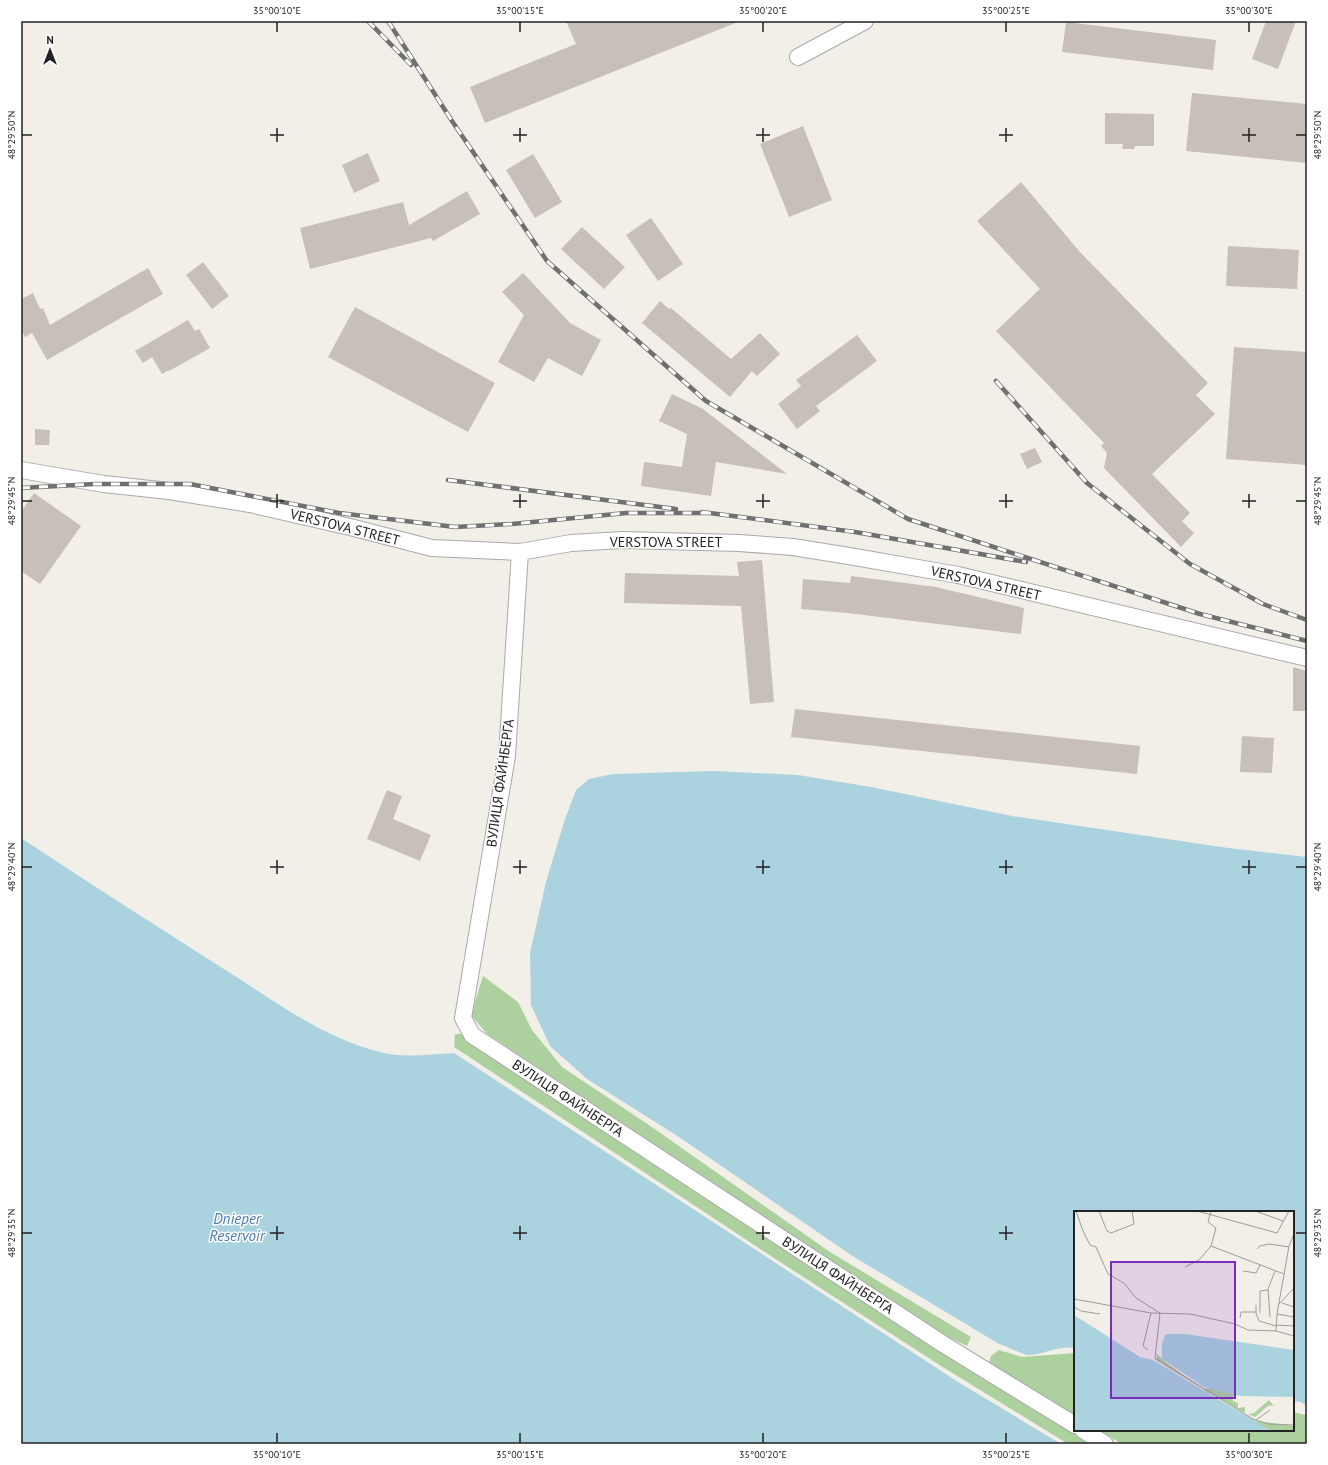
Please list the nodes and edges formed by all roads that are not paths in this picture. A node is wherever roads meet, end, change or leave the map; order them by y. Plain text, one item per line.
1 (865, 21) edge
2 (798, 57) dead end
3 (21, 470) edge
4 (520, 552) junction
5 (1307, 658) edge
6 (1074, 1424) edge
7 (1085, 1431) edge
8 (1105, 1444) edge

1 - 2 street
3 - 4 street, VERSTOVA STREET
4 - 5 street, VERSTOVA STREET
4 - 6 street, ВУЛИЦЯ ФАЙНБЕРГА
7 - 8 street

